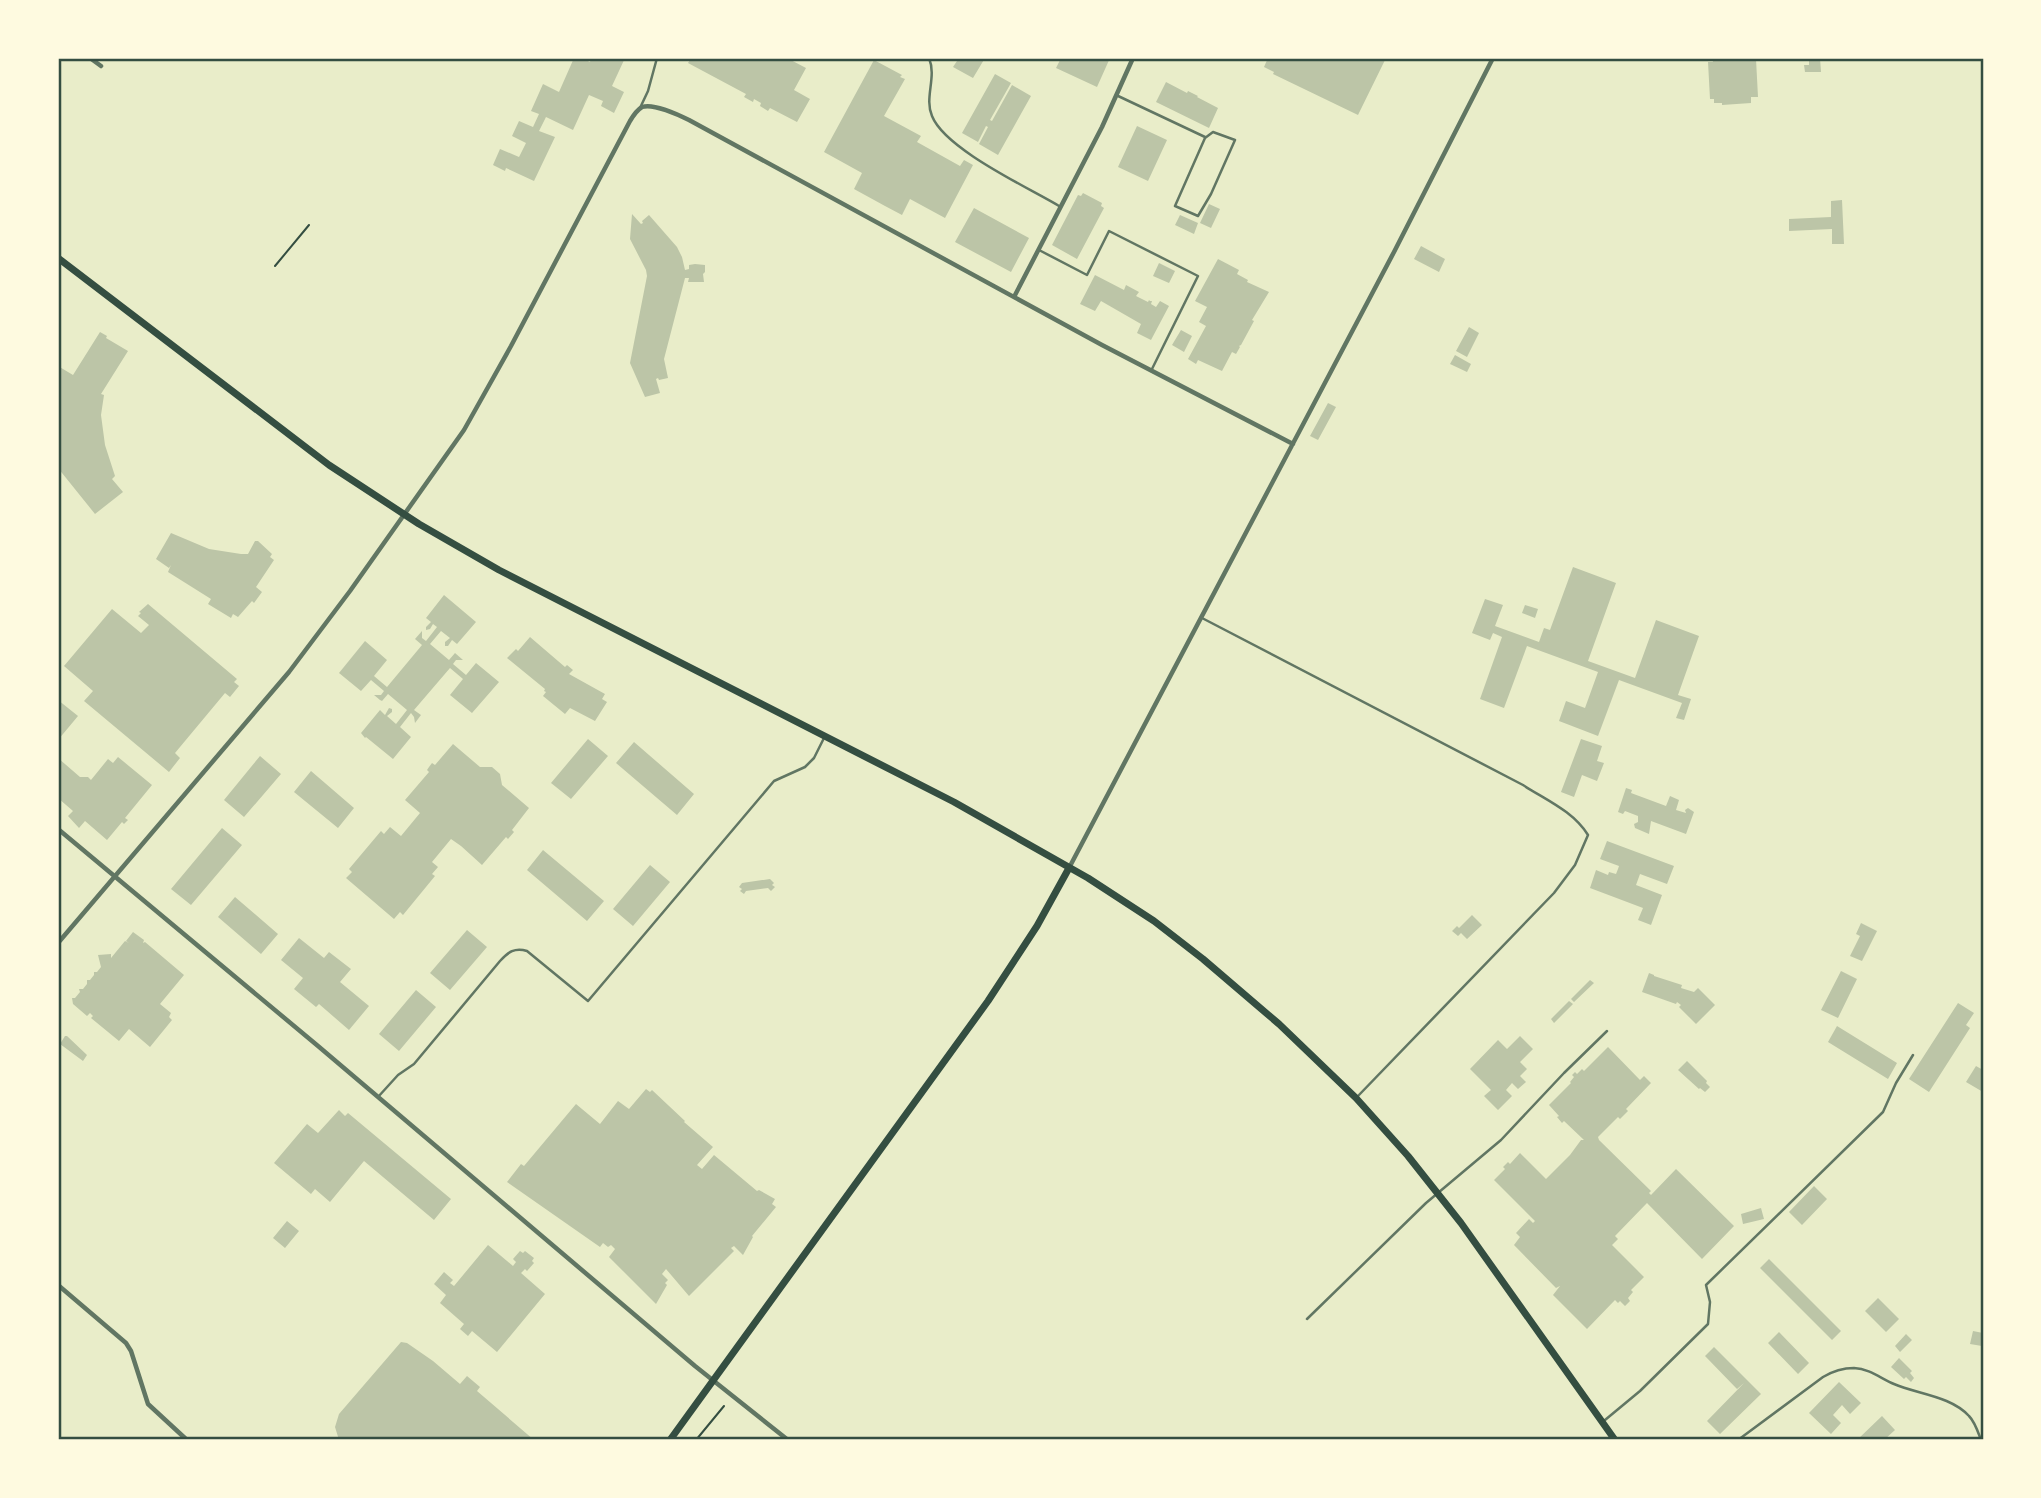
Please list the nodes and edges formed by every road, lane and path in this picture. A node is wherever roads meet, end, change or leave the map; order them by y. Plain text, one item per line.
1 (90, 58) edge
2 (657, 58) edge
3 (929, 58) edge
4 (1133, 58) edge
5 (1493, 58) edge
6 (101, 66) dead end
7 (1116, 95) junction
8 (640, 108) junction
9 (1205, 138) junction
10 (1062, 207) junction
11 (309, 225) dead end
12 (1039, 250) junction
13 (58, 258) edge
14 (275, 266) dead end
15 (1014, 297) junction
16 (1151, 371) junction
17 (1293, 444) junction
18 (404, 514) junction
19 (1201, 618) junction
20 (825, 737) junction
21 (58, 829) edge
22 (1069, 868) junction
23 (115, 877) junction
24 (58, 943) edge
25 (1607, 1031) dead end
26 (1913, 1055) dead end
27 (378, 1097) junction
28 (1356, 1098) junction
29 (1438, 1193) junction
30 (58, 1285) edge
31 (1307, 1319) dead end
32 (714, 1380) junction
33 (723, 1406) dead end
34 (1602, 1422) junction
35 (187, 1440) edge
36 (670, 1440) edge
37 (696, 1440) edge
38 (788, 1440) edge
39 (1615, 1440) edge
40 (1738, 1440) edge
41 (1981, 1440) edge

1 - 6 street
2 - 8 lane
3 - 10 lane
4 - 7 street
5 - 17 street
7 - 9 lane
7 - 10 street
8 - 15 street
8 - 18 street
9 - 9 lane
10 - 12 street
11 - 14 path
12 - 15 street
12 - 16 lane
13 - 18 main road
15 - 16 street
16 - 17 street
17 - 19 street
18 - 20 main road
18 - 23 street
19 - 22 street
19 - 28 lane
20 - 22 main road
20 - 27 lane
21 - 23 street
22 - 28 main road
22 - 32 main road
23 - 24 street
23 - 27 street
25 - 29 lane
26 - 34 lane
27 - 32 street
28 - 29 main road
29 - 31 lane
29 - 34 main road
30 - 35 street
32 - 36 main road
32 - 38 street
33 - 37 path
34 - 39 main road
40 - 41 lane

